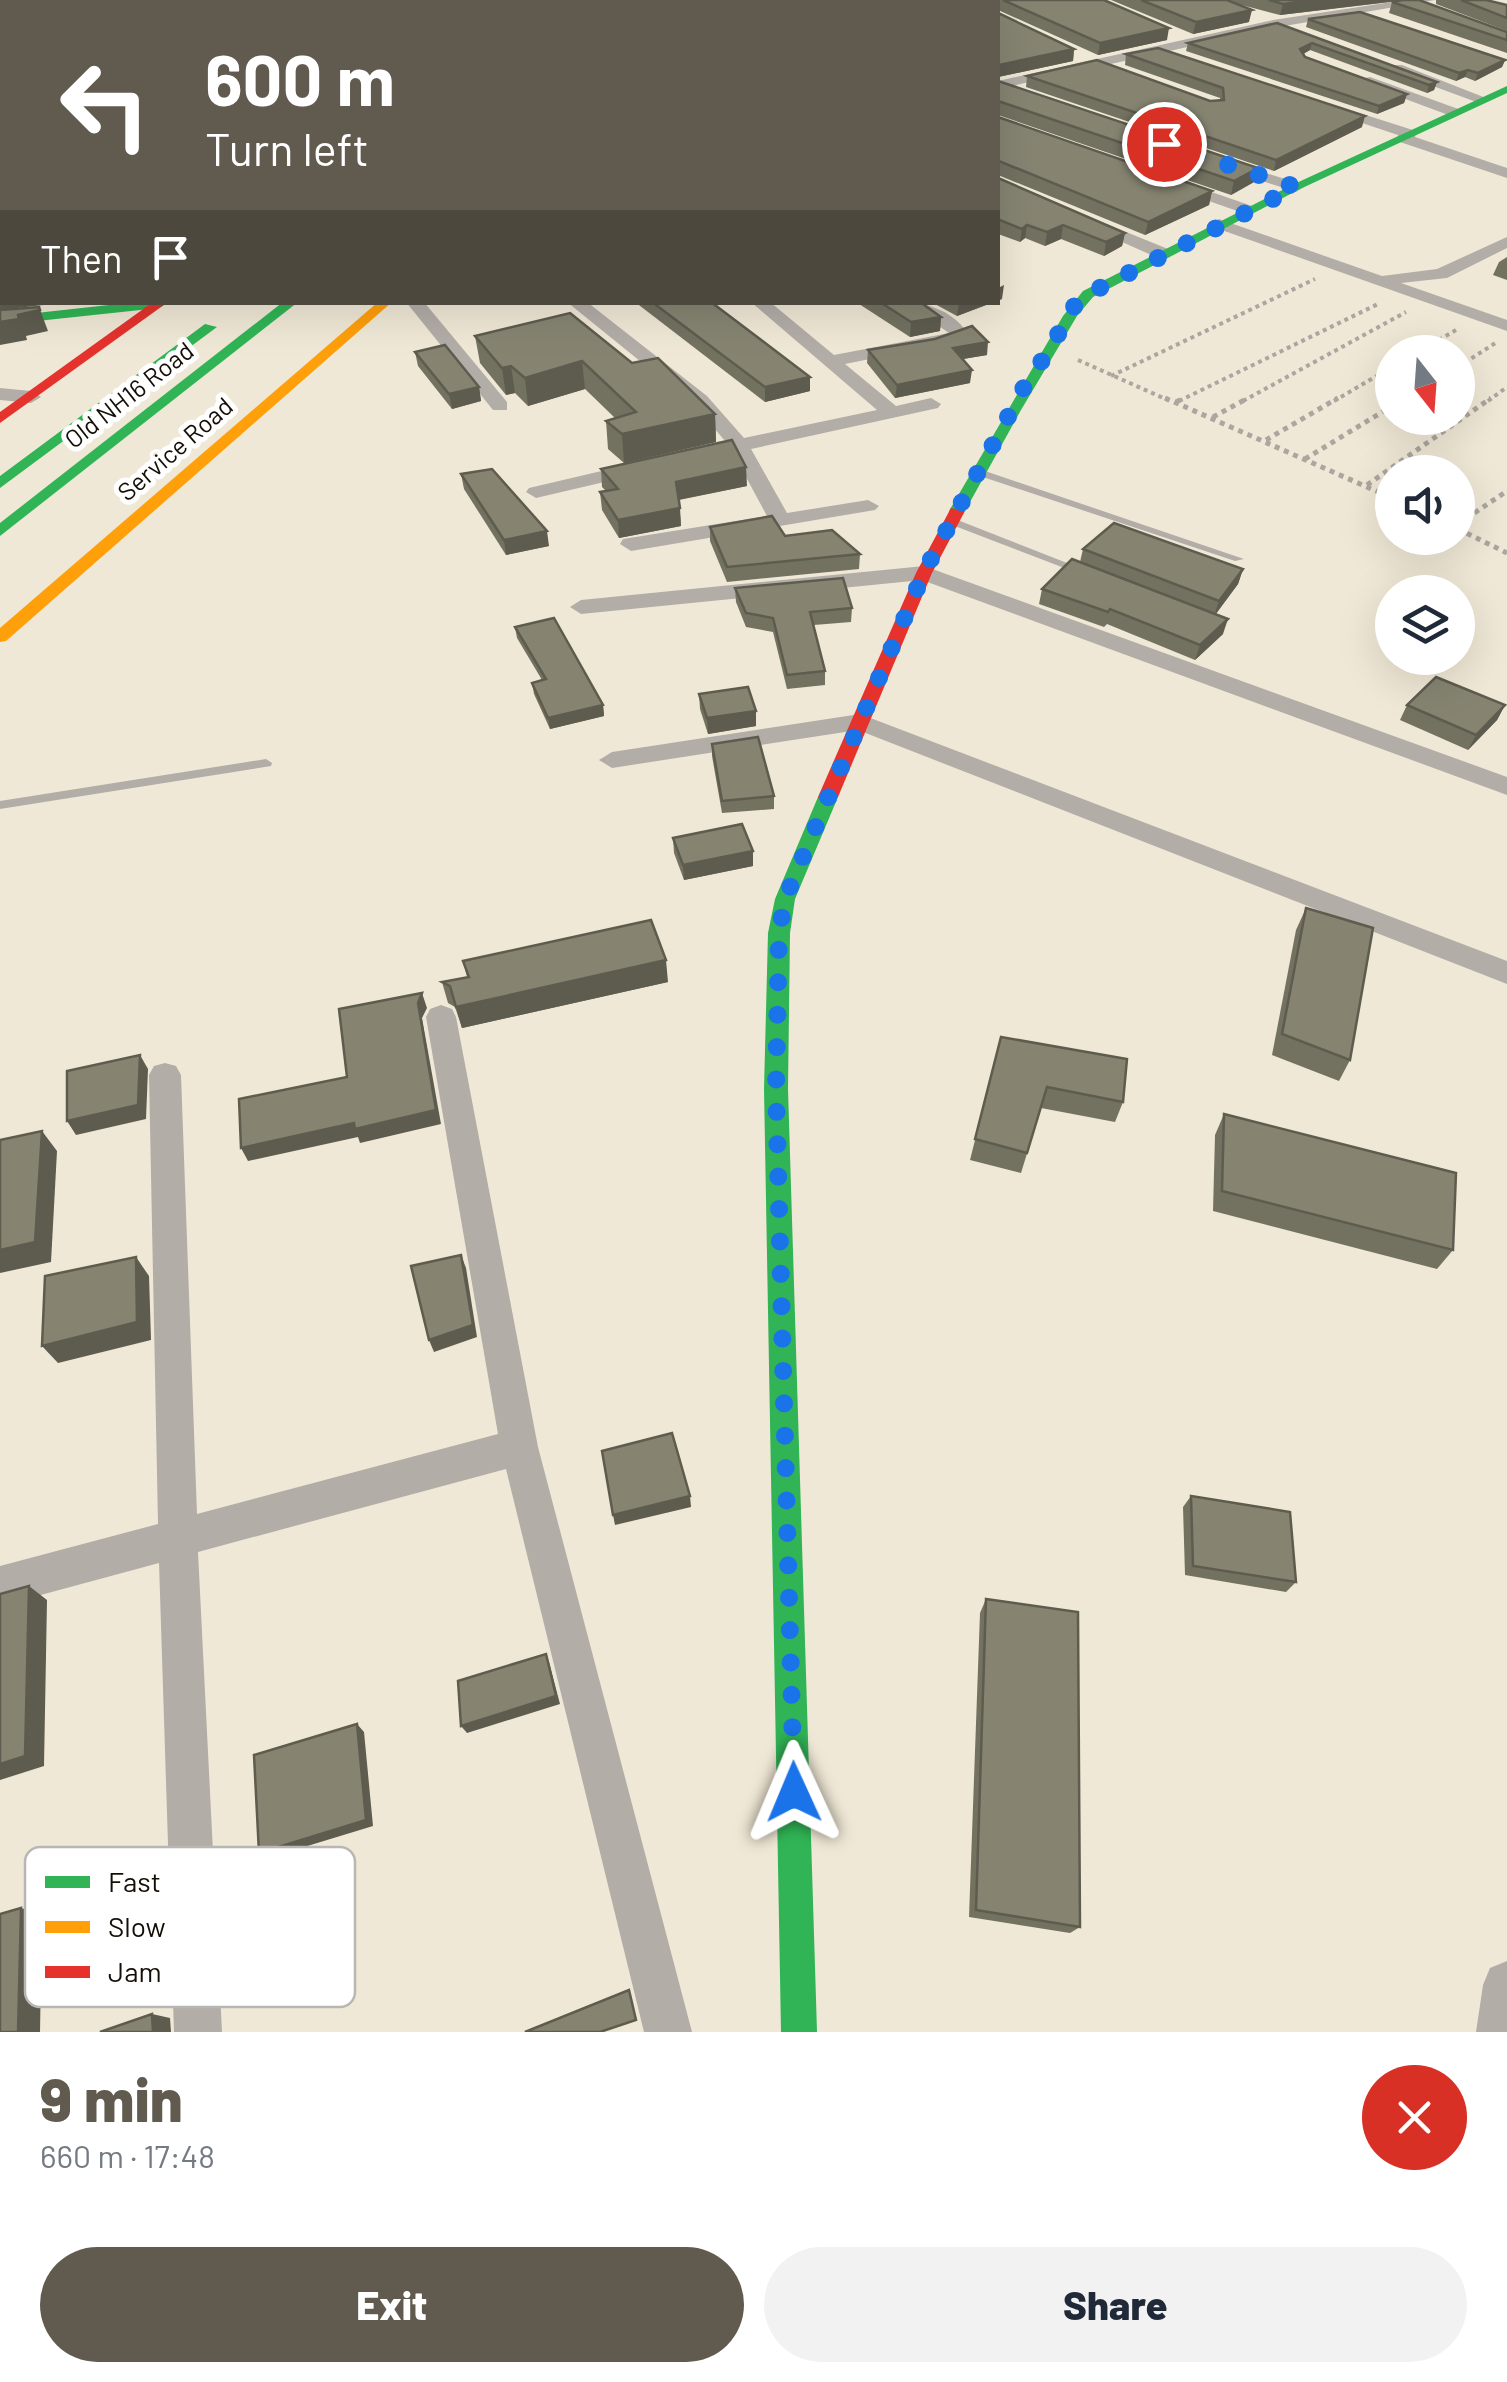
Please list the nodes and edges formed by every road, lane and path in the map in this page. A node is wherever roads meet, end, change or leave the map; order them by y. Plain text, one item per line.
1 (1431, 5) edge
2 (1354, 10) junction
3 (1242, 12) edge
4 (1387, 21) edge
5 (1273, 24) junction
6 (1236, 32) junction
7 (1174, 34) edge
8 (1304, 35) edge
9 (1190, 41) junction
10 (1273, 45) edge
11 (1154, 49) junction
12 (1078, 54) edge
13 (1191, 61) edge
14 (1094, 62) junction
15 (1386, 64) edge
16 (1346, 72) edge
17 (1128, 74) edge
18 (1000, 86) edge
19 (1000, 87) edge
20 (1507, 90) edge
21 (1031, 98) edge
22 (1482, 101) junction
23 (1319, 104) edge
24 (1507, 110) edge
25 (1456, 113) junction
26 (1406, 136) junction
27 (1204, 157) edge
28 (1507, 173) edge
29 (1147, 174) edge
30 (1296, 187) junction
31 (1249, 210) junction
32 (1071, 214) edge
33 (1220, 224) junction
34 (1504, 247) edge
35 (1162, 252) junction
36 (1339, 268) junction
37 (1375, 280) junction
38 (1406, 290) junction
39 (1429, 299) junction
40 (143, 305) edge
41 (158, 305) edge
42 (288, 305) edge
43 (383, 305) edge
44 (416, 305) edge
45 (579, 305) edge
46 (763, 305) edge
47 (917, 305) edge
48 (227, 314) dead end
49 (1479, 317) junction
50 (0, 321) edge
51 (1507, 326) edge
52 (1448, 335) edge
53 (1507, 337) edge
54 (1052, 348) junction
55 (1475, 357) edge
56 (832, 360) junction
57 (1111, 376) junction
58 (1375, 377) edge
59 (1507, 387) edge
60 (0, 394) edge
61 (30, 397) junction
62 (1176, 402) junction
63 (931, 404) dead end
64 (500, 406) dead end
65 (890, 411) junction
66 (1375, 416) edge
67 (1213, 417) junction
68 (0, 419) edge
69 (1266, 440) junction
70 (739, 444) junction
71 (1306, 459) junction
72 (978, 472) junction
73 (0, 483) edge
74 (1367, 485) junction
75 (1375, 489) edge
76 (1507, 490) edge
77 (536, 492) dead end
78 (868, 506) dead end
79 (1475, 514) edge
80 (780, 520) junction
81 (952, 521) junction
82 (0, 532) edge
83 (1475, 536) edge
84 (631, 544) dead end
85 (1505, 551) edge
86 (1240, 559) dead end
87 (924, 572) junction
88 (1099, 578) edge
89 (581, 607) dead end
90 (0, 637) edge
91 (860, 722) junction
92 (612, 760) dead end
93 (266, 763) dead end
94 (1507, 786) edge
95 (0, 805) edge
96 (1507, 973) edge
97 (440, 1017) dead end
98 (165, 1074) dead end
99 (519, 1447) junction
100 (178, 1539) junction
101 (0, 1586) edge
102 (190, 1847) edge
103 (1507, 1985) edge
104 (197, 2007) edge
105 (198, 2032) edge
106 (668, 2032) edge
107 (799, 2032) edge
108 (1500, 2032) edge

1 - 2 street
2 - 4 street
2 - 5 street
3 - 5 street
5 - 6 street
5 - 8 street
6 - 9 street
6 - 10 street
7 - 9 street
9 - 11 street
11 - 13 street
11 - 14 street
12 - 14 street
14 - 17 street
14 - 18 street
15 - 22 street
16 - 25 street
19 - 21 street
20 - 22 street
22 - 24 street
22 - 25 street
23 - 26 street
25 - 26 street
26 - 28 street
26 - 30 street
27 - 30 street
29 - 31 street
30 - 31 street
31 - 33 street
32 - 35 street
33 - 35 street
33 - 36 street
34 - 37 street
35 - 54 street
36 - 37 street
36 - 57 path
37 - 38 street
38 - 39 street
38 - 62 path
39 - 49 street
39 - 67 path
40 - 50 street
41 - 61 street
42 - 82 street, Old NH16 Road
43 - 90 street, Service Road
44 - 64 street
45 - 70 street
46 - 56 street
47 - 56 street
48 - 73 street, Old NH16 Road
49 - 51 street
49 - 52 path
53 - 55 path
54 - 57 path
54 - 72 street
56 - 65 street
57 - 62 path
58 - 69 path
59 - 74 path
60 - 61 street
61 - 68 street
62 - 67 path
63 - 65 street
65 - 70 street
66 - 71 path
67 - 69 path
69 - 71 path
70 - 77 street
70 - 80 street
71 - 74 path
72 - 81 street
72 - 86 lane
74 - 75 path
76 - 79 path
78 - 80 street
80 - 84 street
81 - 87 street
81 - 88 lane
83 - 85 path
87 - 89 street
87 - 91 street
87 - 94 street
91 - 92 street
91 - 96 street
91 - 107 street
93 - 95 lane
97 - 99 street
98 - 100 street
99 - 100 street
99 - 106 street
100 - 101 street
100 - 102 street
103 - 108 street
104 - 105 street

